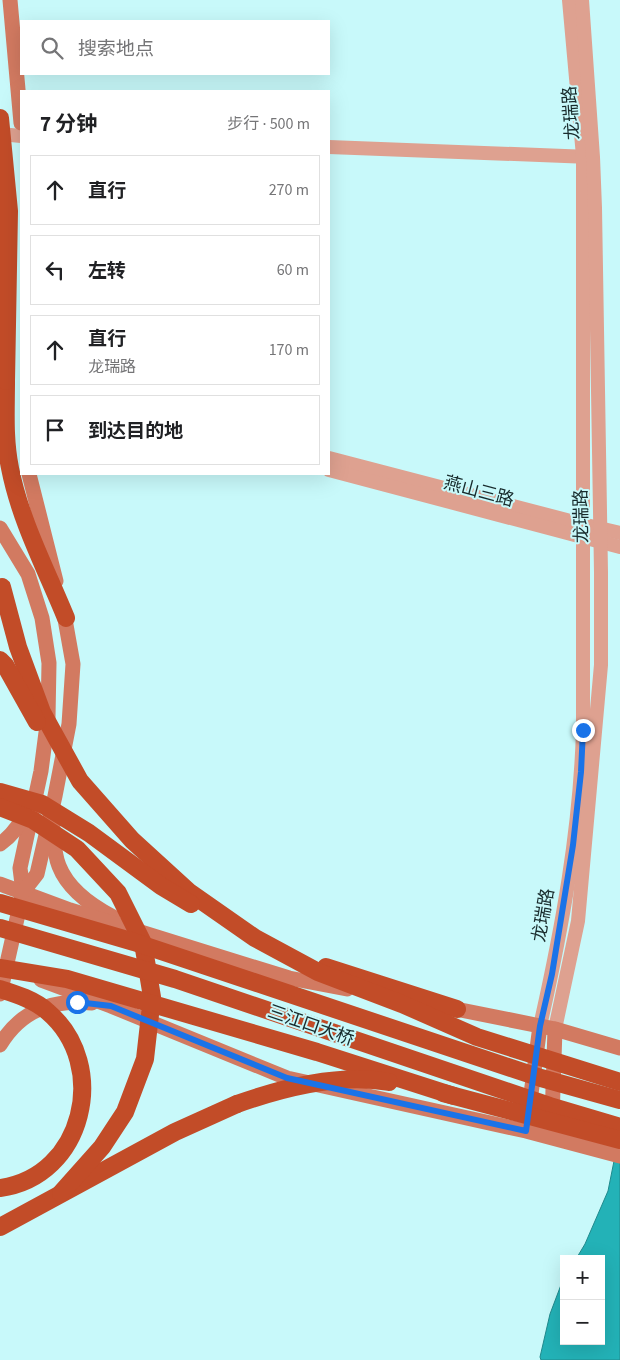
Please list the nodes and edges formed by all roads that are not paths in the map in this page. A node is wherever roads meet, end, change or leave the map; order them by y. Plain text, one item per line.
1 (10, 0) edge
2 (569, 0) edge
3 (582, 0) edge
4 (20, 112) edge
5 (0, 118) edge
6 (0, 134) edge
7 (20, 136) edge
8 (330, 147) edge
9 (588, 157) junction
10 (330, 458) edge
11 (330, 470) edge
12 (29, 475) edge
13 (0, 528) edge
14 (582, 531) junction
15 (620, 532) edge
16 (600, 535) junction
17 (620, 547) edge
18 (0, 575) edge
19 (66, 618) junction
20 (0, 660) edge
21 (40, 770) junction
22 (59, 774) junction
23 (80, 781) junction
24 (37, 788) junction
25 (0, 792) edge
26 (55, 796) junction
27 (0, 807) edge
28 (0, 844) edge
29 (0, 884) edge
30 (23, 892) junction
31 (0, 903) edge
32 (0, 928) edge
33 (160, 938) junction
34 (2, 967) edge
35 (0, 989) edge
36 (0, 994) edge
37 (111, 1006) junction
38 (457, 1008) junction
39 (548, 1028) junction
40 (0, 1045) edge
41 (620, 1048) edge
42 (620, 1082) edge
43 (454, 1096) junction
44 (620, 1100) edge
45 (620, 1127) edge
46 (526, 1131) junction
47 (552, 1138) junction
48 (620, 1140) edge
49 (620, 1156) edge
50 (0, 1188) edge
51 (61, 1193) junction
52 (0, 1227) edge

1 - 4 main road
2 - 9 street, 龙瑞路
3 - 9 street, 龙瑞路
5 - 19 highway, bridge
6 - 7 street
8 - 9 street
9 - 14 street, 龙瑞路
9 - 16 street, 龙瑞路
10 - 14 street, 燕山三路
11 - 14 street, 燕山三路
12 - 19 main road
13 - 21 main road
14 - 16 street, 燕山三路
14 - 39 street, 龙瑞路
15 - 16 street, 燕山三路
16 - 17 street, 燕山三路
16 - 39 street, 龙瑞路
18 - 23 highway, bridge
19 - 22 main road
20 - 23 highway, bridge
21 - 22 main road
21 - 24 main road
22 - 26 main road
23 - 42 highway, bridge
24 - 28 main road
24 - 30 main road
25 - 38 highway, bridge
26 - 30 main road
26 - 33 main road
27 - 51 highway, bridge
29 - 30 main road
30 - 33 main road
30 - 34 main road
31 - 44 highway, 三江口大桥, bridge
32 - 45 highway, 三江口大桥, bridge
33 - 38 main road
34 - 36 main road
34 - 37 main road
34 - 43 highway, bridge
35 - 50 highway, bridge
37 - 40 main road
37 - 46 main road
38 - 39 main road
39 - 41 main road
39 - 46 main road
39 - 47 main road
43 - 48 highway, bridge
43 - 51 highway, bridge
46 - 47 main road
47 - 49 main road
51 - 52 highway

